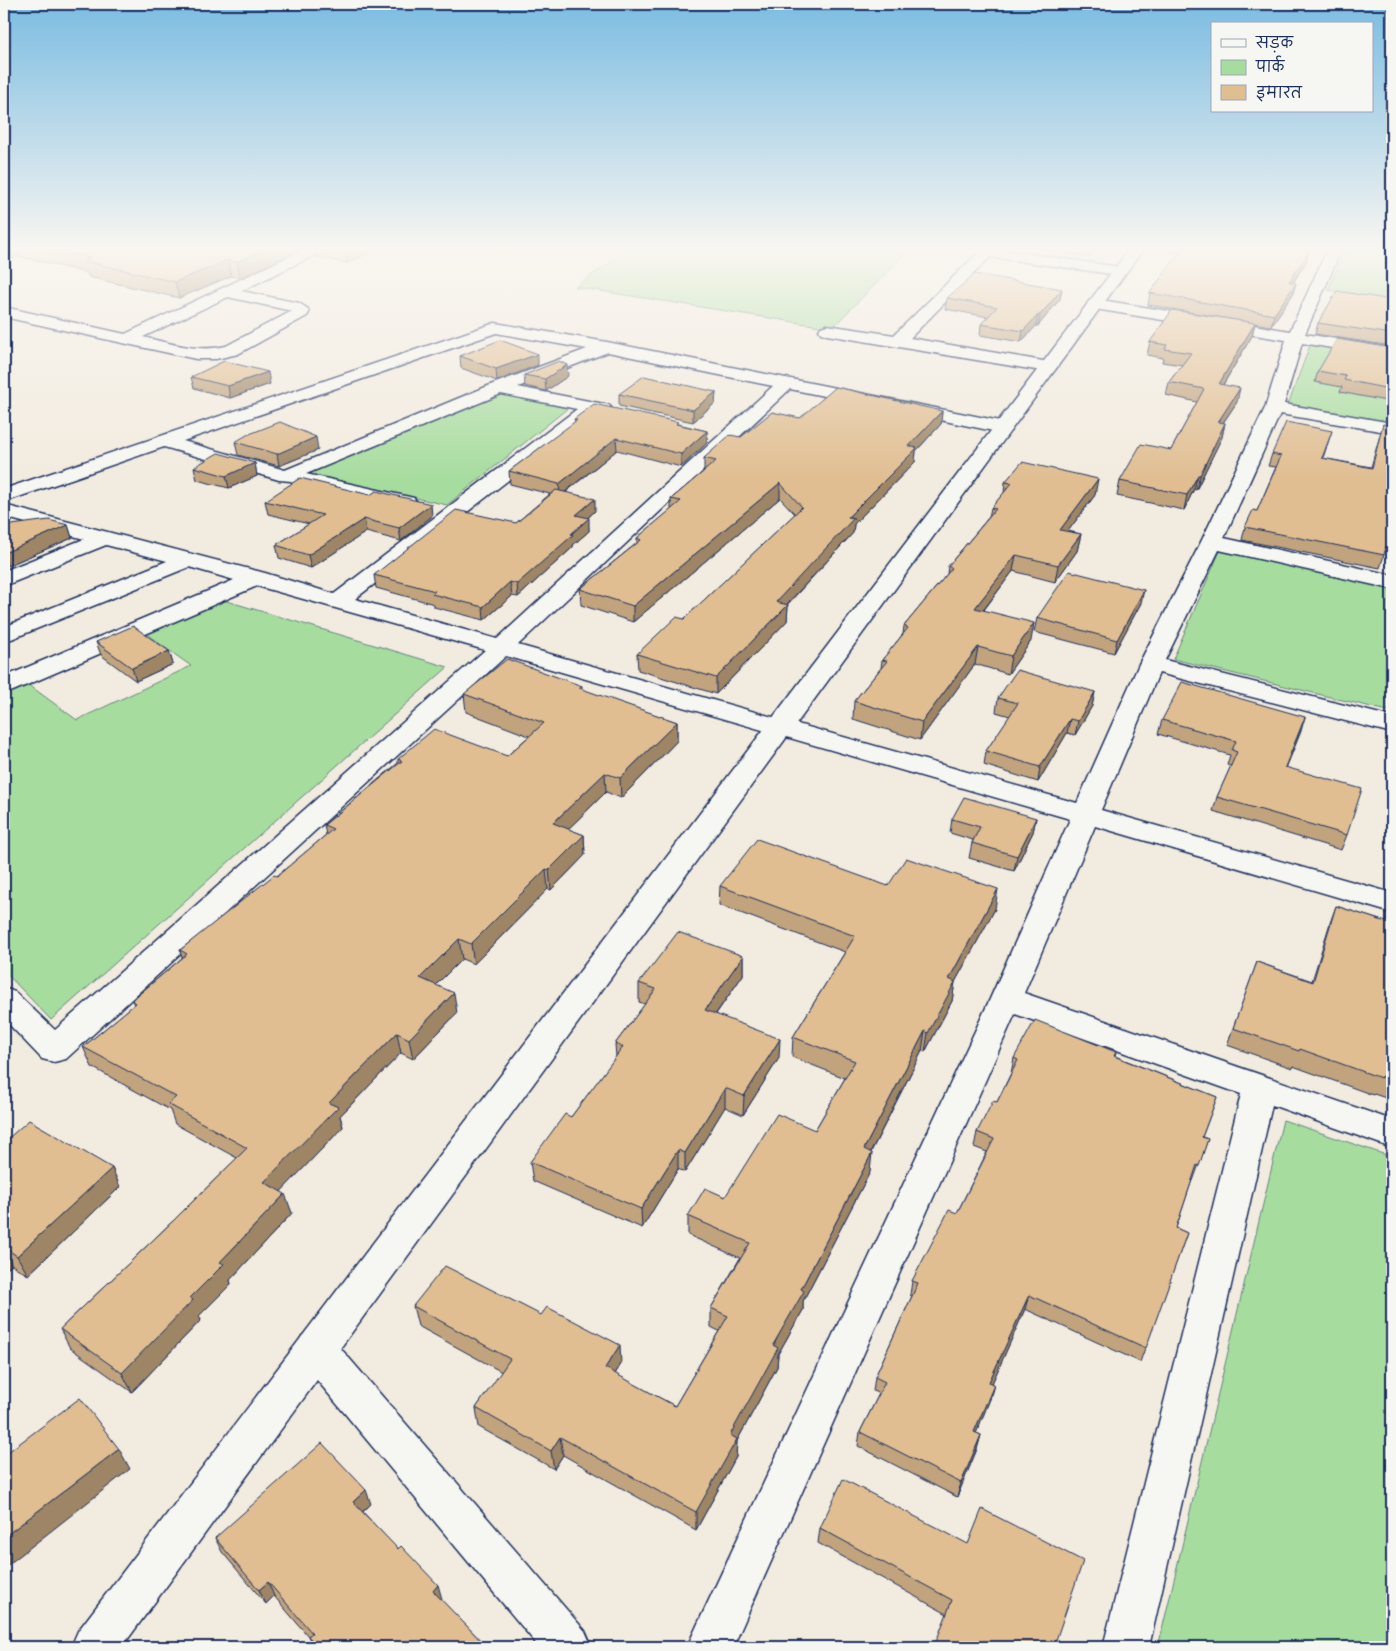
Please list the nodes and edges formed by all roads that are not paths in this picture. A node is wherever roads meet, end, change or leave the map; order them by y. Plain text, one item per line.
1 (63, 325) edge
2 (156, 325) edge
3 (280, 325) edge
4 (914, 325) edge
5 (1079, 325) edge
6 (1219, 325) edge
7 (1301, 325) edge
8 (827, 330) dead end
9 (1295, 338) junction
10 (127, 339) junction
11 (898, 341) junction
12 (607, 347) junction
13 (1392, 353) edge
14 (1048, 367) junction
15 (786, 383) junction
16 (499, 388) junction
17 (591, 407) junction
18 (1274, 408) junction
19 (619, 413) edge
20 (1003, 427) junction
21 (1392, 428) edge
22 (162, 440) junction
23 (286, 476) junction
24 (4, 496) edge
25 (4, 511) edge
26 (454, 512) junction
27 (105, 538) junction
28 (1212, 542) junction
29 (189, 560) junction
30 (258, 578) junction
31 (4, 579) edge
32 (1392, 582) edge
33 (339, 601) junction
34 (4, 635) edge
35 (501, 648) junction
36 (1151, 664) junction
37 (4, 686) edge
38 (780, 725) junction
39 (1392, 725) edge
40 (1087, 815) junction
41 (1392, 903) edge
42 (1006, 999) junction
43 (4, 1000) edge
44 (1259, 1088) junction
45 (1392, 1134) edge
46 (316, 1348) junction
47 (94, 1647) edge
48 (569, 1647) edge
49 (710, 1647) edge
50 (1126, 1647) edge

1 - 10 street
2 - 10 street
3 - 10 street
4 - 11 street
5 - 14 street
6 - 9 street
7 - 9 street
8 - 11 street
9 - 13 street
9 - 18 street
11 - 14 street
12 - 15 street
12 - 16 street
12 - 22 street
14 - 20 street
15 - 20 street
15 - 35 street
16 - 17 street
16 - 23 street
17 - 19 street
17 - 26 street
18 - 21 street
18 - 28 street
20 - 38 street
22 - 23 street
22 - 24 street
23 - 26 street
25 - 27 street
26 - 33 street
27 - 29 street
27 - 31 street
28 - 32 street
28 - 36 street
29 - 30 street
29 - 34 street
30 - 33 street
30 - 37 street
33 - 35 street
35 - 38 street
35 - 43 street
36 - 39 street
36 - 40 street
38 - 40 street
38 - 46 street
40 - 41 street
40 - 42 street
42 - 44 street
42 - 49 street
44 - 45 street
44 - 50 street
46 - 47 street
46 - 48 street

